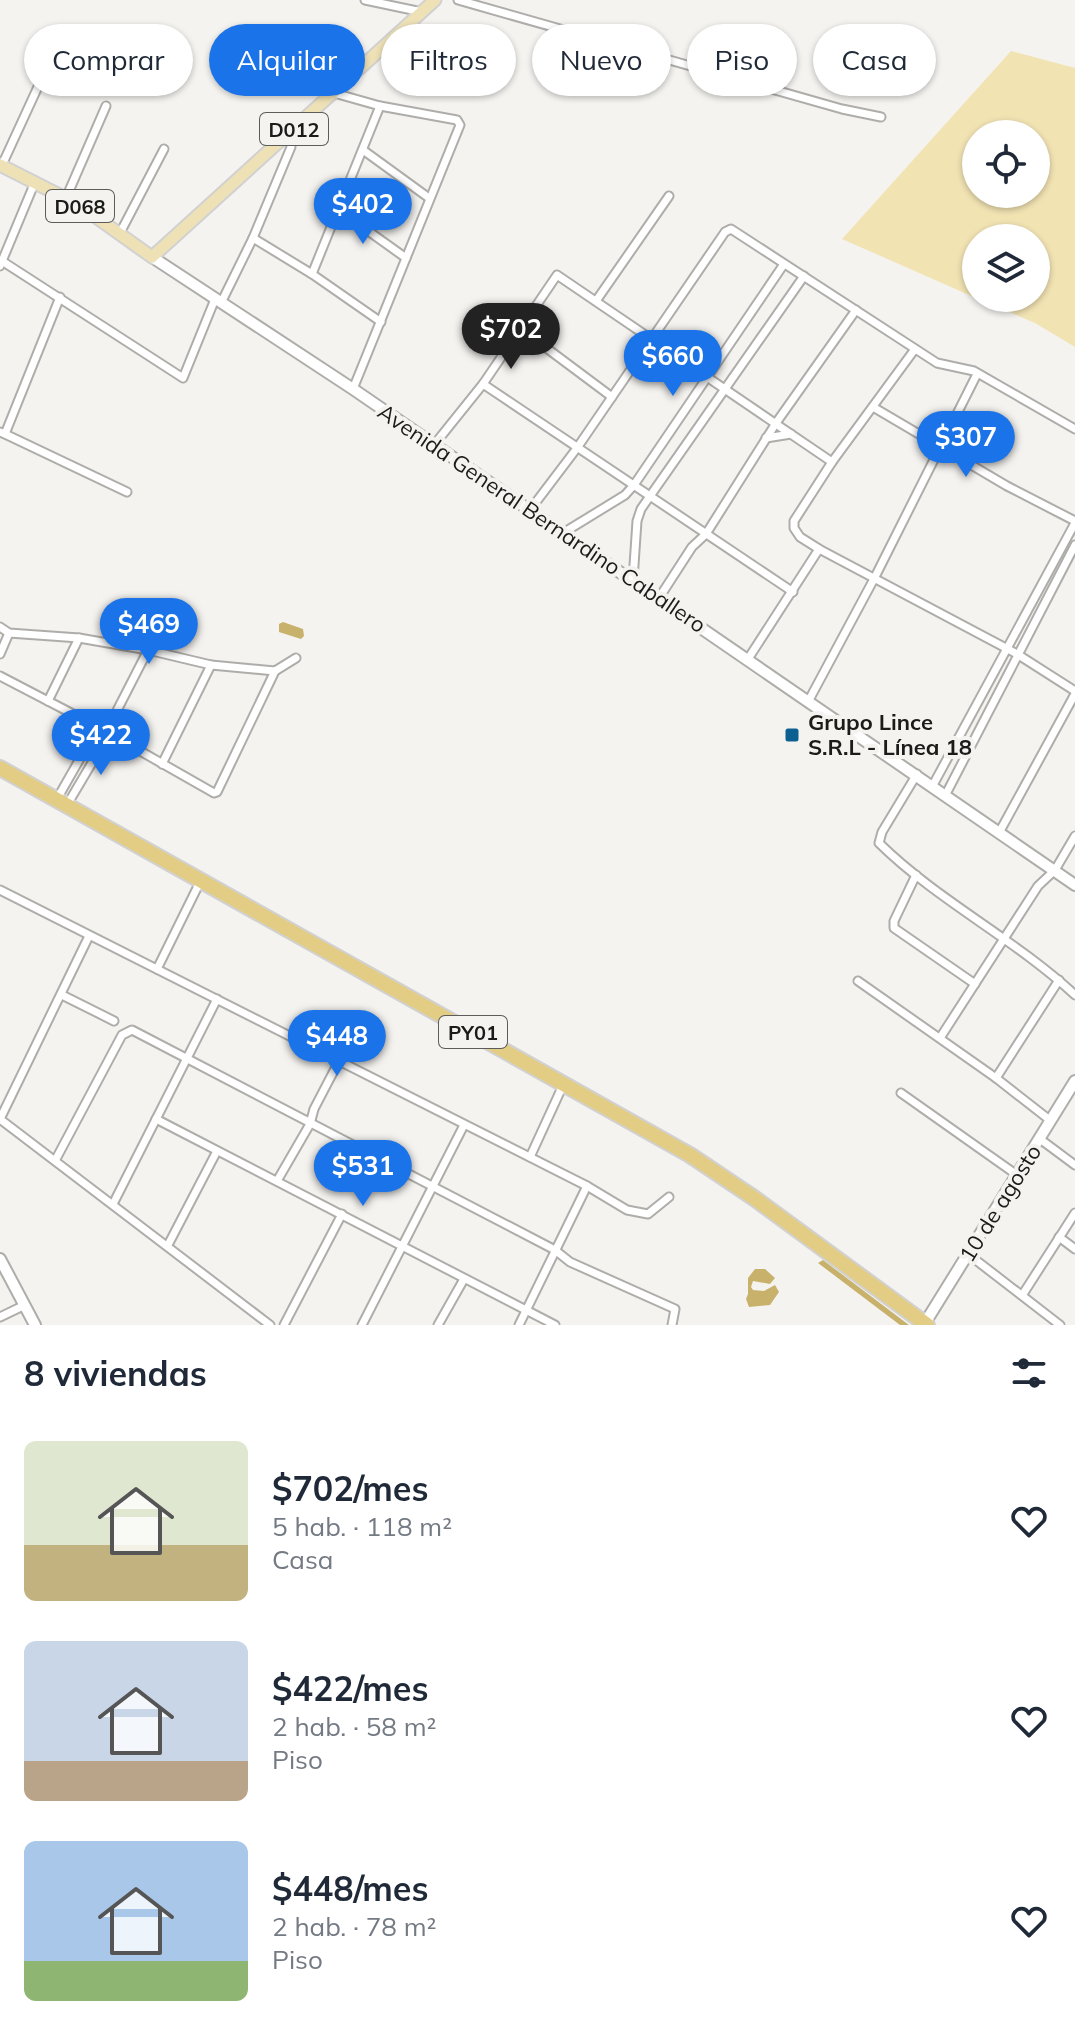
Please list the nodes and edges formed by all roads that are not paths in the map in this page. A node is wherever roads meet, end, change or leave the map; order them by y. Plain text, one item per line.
1 (365, 0) edge
2 (435, 0) edge
3 (458, 0) edge
4 (383, 2) edge
5 (422, 12) junction
6 (365, 64) edge
7 (33, 96) edge
8 (331, 96) edge
9 (345, 96) edge
10 (106, 106) dead end
11 (380, 106) junction
12 (881, 117) dead end
13 (289, 133) junction
14 (164, 149) dead end
15 (363, 150) junction
16 (1, 165) edge
17 (35, 182) junction
18 (669, 196) dead end
19 (66, 198) junction
20 (429, 198) junction
21 (339, 210) junction
22 (120, 233) junction
23 (253, 238) junction
24 (152, 257) junction
25 (406, 258) junction
26 (1, 263) edge
27 (784, 264) junction
28 (312, 274) junction
29 (804, 276) junction
30 (60, 297) junction
31 (218, 301) junction
32 (596, 301) junction
33 (856, 310) junction
34 (381, 322) junction
35 (521, 329) junction
36 (652, 339) junction
37 (915, 349) junction
38 (977, 374) junction
39 (706, 376) junction
40 (483, 384) junction
41 (353, 389) junction
42 (724, 389) junction
43 (612, 397) junction
44 (873, 407) junction
45 (776, 423) junction
46 (1075, 429) edge
47 (2, 433) edge
48 (792, 434) junction
49 (766, 438) junction
50 (434, 445) junction
51 (941, 445) junction
52 (577, 448) junction
53 (832, 462) junction
54 (634, 485) junction
55 (127, 492) dead end
56 (650, 496) junction
57 (530, 510) junction
58 (1075, 522) edge
59 (563, 533) junction
60 (706, 534) junction
61 (1075, 545) edge
62 (819, 549) junction
63 (875, 577) junction
64 (633, 580) junction
65 (793, 592) junction
66 (659, 598) junction
67 (0, 627) edge
68 (9, 633) junction
69 (79, 638) junction
70 (1008, 649) junction
71 (148, 650) junction
72 (0, 654) edge
73 (1017, 654) junction
74 (296, 658) dead end
75 (748, 659) junction
76 (211, 665) junction
77 (275, 671) junction
78 (0, 676) edge
79 (1075, 692) edge
80 (809, 700) junction
81 (48, 701) junction
82 (98, 727) junction
83 (107, 733) junction
84 (162, 764) junction
85 (943, 766) junction
86 (0, 768) edge
87 (956, 773) junction
88 (917, 774) junction
89 (933, 785) junction
90 (946, 794) junction
91 (62, 802) junction
92 (1000, 831) junction
93 (1075, 836) edge
94 (1055, 870) junction
95 (916, 875) junction
96 (201, 880) junction
97 (1075, 885) edge
98 (0, 890) edge
99 (89, 936) junction
100 (1005, 938) junction
101 (157, 969) junction
102 (1059, 980) junction
103 (858, 981) dead end
104 (975, 984) junction
105 (62, 995) junction
106 (1075, 995) edge
107 (217, 999) junction
108 (114, 1021) dead end
109 (940, 1038) junction
110 (186, 1058) junction
111 (339, 1061) junction
112 (996, 1078) junction
113 (1075, 1081) edge
114 (564, 1083) junction
115 (901, 1093) dead end
116 (0, 1119) edge
117 (156, 1119) junction
118 (1051, 1121) junction
119 (310, 1124) junction
120 (464, 1125) junction
121 (1040, 1139) junction
122 (217, 1151) junction
123 (530, 1157) junction
124 (56, 1159) junction
125 (1075, 1165) edge
126 (1017, 1175) junction
127 (277, 1181) junction
128 (433, 1186) junction
129 (587, 1186) junction
130 (669, 1197) dead end
131 (113, 1204) junction
132 (1075, 1213) edge
133 (342, 1214) junction
134 (1059, 1237) junction
135 (168, 1245) junction
136 (402, 1246) junction
137 (1075, 1249) edge
138 (555, 1250) junction
139 (968, 1254) junction
140 (0, 1259) edge
141 (464, 1279) junction
142 (1023, 1294) junction
143 (25, 1305) junction
144 (527, 1311) junction
145 (0, 1317) edge
146 (926, 1324) edge
147 (35, 1325) edge
148 (270, 1325) edge
149 (284, 1325) edge
150 (362, 1325) edge
151 (438, 1325) edge
152 (519, 1325) edge
153 (555, 1325) edge
154 (672, 1325) edge
155 (1060, 1325) edge

1 - 4 street
2 - 5 main road, D012
3 - 12 street
4 - 5 street
5 - 6 main road, D012
7 - 16 street
8 - 13 main road, D012
9 - 11 street
10 - 19 street
11 - 15 street
11 - 20 street
13 - 23 street
13 - 24 main road, D012
14 - 22 street
15 - 20 street
15 - 21 street
16 - 17 main road, Avenida General Bernardino Caballero / D068
17 - 19 main road, Avenida General Bernardino Caballero / D068
17 - 26 street
18 - 32 street
19 - 22 main road, Avenida General Bernardino Caballero / D068
20 - 25 street
21 - 25 street
21 - 28 street
22 - 24 main road, Avenida General Bernardino Caballero / D068
23 - 28 street
23 - 31 street
24 - 31 main road, Avenida General Bernardino Caballero / D068
25 - 34 street
26 - 30 street
27 - 29 street
27 - 36 street
27 - 39 street
28 - 34 street
29 - 33 street
29 - 42 street
30 - 31 street
30 - 47 street
31 - 41 main road, Avenida General Bernardino Caballero / D068
32 - 35 street
32 - 36 street
33 - 37 street
33 - 45 street
34 - 41 street
35 - 40 street
35 - 43 street
36 - 39 street
36 - 43 street
37 - 38 street
37 - 44 street
38 - 46 street
38 - 51 street
39 - 42 street
39 - 54 street
40 - 50 street
40 - 52 street
41 - 50 main road, Avenida General Bernardino Caballero / D068
42 - 45 street
42 - 56 street
43 - 52 street
44 - 51 street
44 - 53 street
45 - 48 street
45 - 49 street
47 - 55 street
48 - 49 street
48 - 53 street
49 - 60 street
50 - 57 main road, Avenida General Bernardino Caballero / D068
51 - 58 street
51 - 63 street
52 - 54 street
52 - 57 street
53 - 62 street
54 - 56 street
54 - 59 street
56 - 60 street
56 - 64 street
57 - 59 main road, Avenida General Bernardino Caballero / D068
58 - 70 street
59 - 64 main road, Avenida General Bernardino Caballero / D068
60 - 65 street
60 - 66 street
61 - 73 street
62 - 63 street
62 - 65 street
63 - 70 street
63 - 80 street
64 - 66 main road, Avenida General Bernardino Caballero / D068
65 - 75 street
66 - 75 main road, Avenida General Bernardino Caballero / D068
67 - 68 street
68 - 69 street
68 - 72 street
69 - 71 street
69 - 81 street
70 - 73 street
70 - 85 street
71 - 76 street
71 - 83 street
73 - 79 street
73 - 87 street
74 - 77 street
75 - 80 main road, Avenida General Bernardino Caballero / D068
76 - 77 street
76 - 84 street
77 - 84 street
78 - 81 street
79 - 92 street
80 - 88 main road, Avenida General Bernardino Caballero / D068
81 - 82 street
82 - 83 street
82 - 91 street
83 - 84 street
83 - 91 street
85 - 87 street
85 - 89 street
86 - 91 highway, PY01
87 - 90 street
88 - 89 main road, Avenida General Bernardino Caballero / D068
88 - 95 street
89 - 90 main road, Avenida General Bernardino Caballero / D068
90 - 92 main road, Avenida General Bernardino Caballero / D068
91 - 96 highway, PY01
92 - 94 main road, Avenida General Bernardino Caballero / D068
93 - 94 street
94 - 97 main road, Avenida General Bernardino Caballero / D068
94 - 100 street
95 - 100 street
95 - 104 street
96 - 101 street
96 - 114 highway, PY01
98 - 99 street
99 - 101 street
99 - 105 street
100 - 102 street
100 - 104 street
101 - 107 street
102 - 106 street
102 - 112 street
103 - 109 street
104 - 109 street
105 - 108 street
105 - 116 street
107 - 110 street
107 - 111 street
109 - 112 street
110 - 117 street
110 - 119 street
110 - 124 street
111 - 119 street
111 - 120 street
112 - 118 street
113 - 118 main road, 10 de agosto
114 - 123 street
114 - 146 highway, PY01
115 - 126 street
116 - 124 street
117 - 122 street
117 - 131 street
118 - 121 main road, 10 de agosto
119 - 127 street
119 - 128 street
120 - 123 street
120 - 128 street
121 - 125 street
121 - 126 main road, 10 de agosto
122 - 127 street
122 - 135 street
123 - 129 street
124 - 131 street
126 - 139 main road, 10 de agosto
127 - 133 street
128 - 136 street
128 - 138 street
129 - 130 street
129 - 138 street
131 - 135 street
132 - 134 street
133 - 136 street
133 - 149 street
134 - 137 street
134 - 142 street
135 - 148 street
136 - 141 street
136 - 150 street
138 - 144 street
138 - 154 street
139 - 142 street
139 - 146 main road, 10 de agosto
140 - 143 main road
141 - 144 street
141 - 151 street
142 - 155 street
143 - 145 street
143 - 147 main road
144 - 152 street
144 - 153 street

